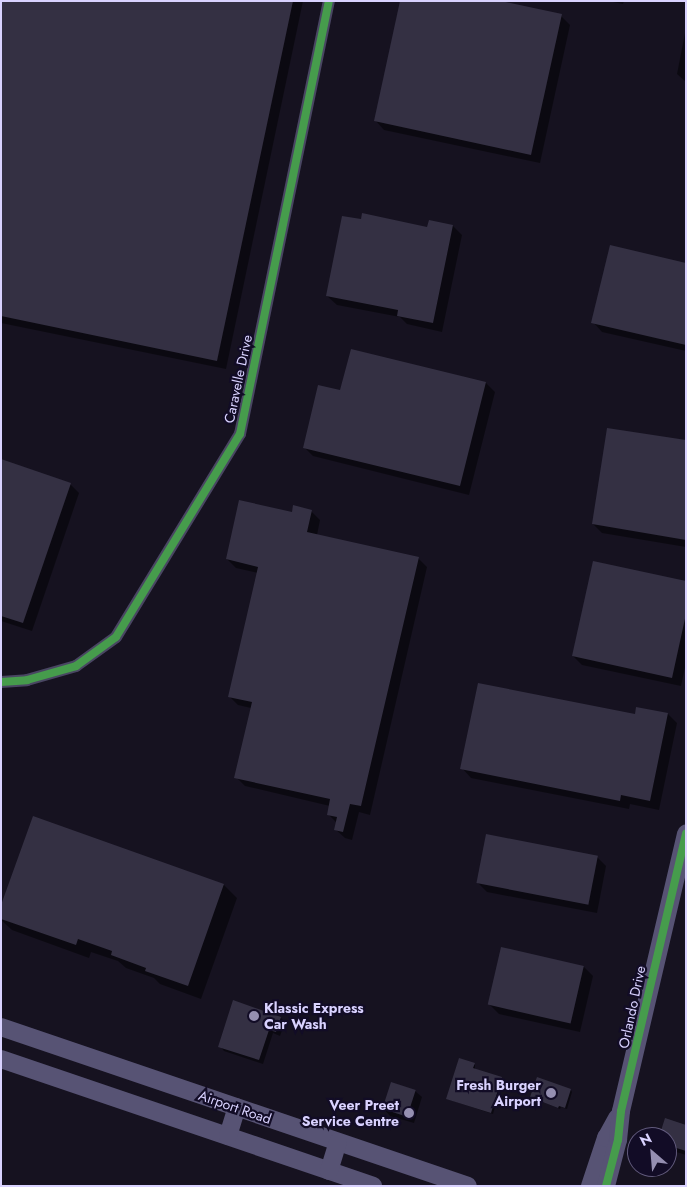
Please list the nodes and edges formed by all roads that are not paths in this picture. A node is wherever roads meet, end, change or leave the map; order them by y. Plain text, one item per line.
1 (329, 1) edge
2 (1, 682) edge
3 (686, 833) edge
4 (1, 1027) edge
5 (1, 1060) edge
6 (237, 1107) junction
7 (621, 1111) junction
8 (228, 1136) junction
9 (338, 1142) junction
10 (329, 1171) junction
11 (373, 1186) edge
12 (468, 1186) edge
13 (590, 1186) edge
14 (606, 1186) edge

1 - 2 street, Caravelle Drive
3 - 7 main road, Orlando Drive
4 - 6 main road, Airport Road
5 - 8 main road
6 - 8 main road
6 - 9 main road, Airport Road
7 - 13 main road, Orlando Drive
7 - 14 main road, Orlando Drive
8 - 10 main road
9 - 10 main road
9 - 12 main road, Airport Road
10 - 11 main road

